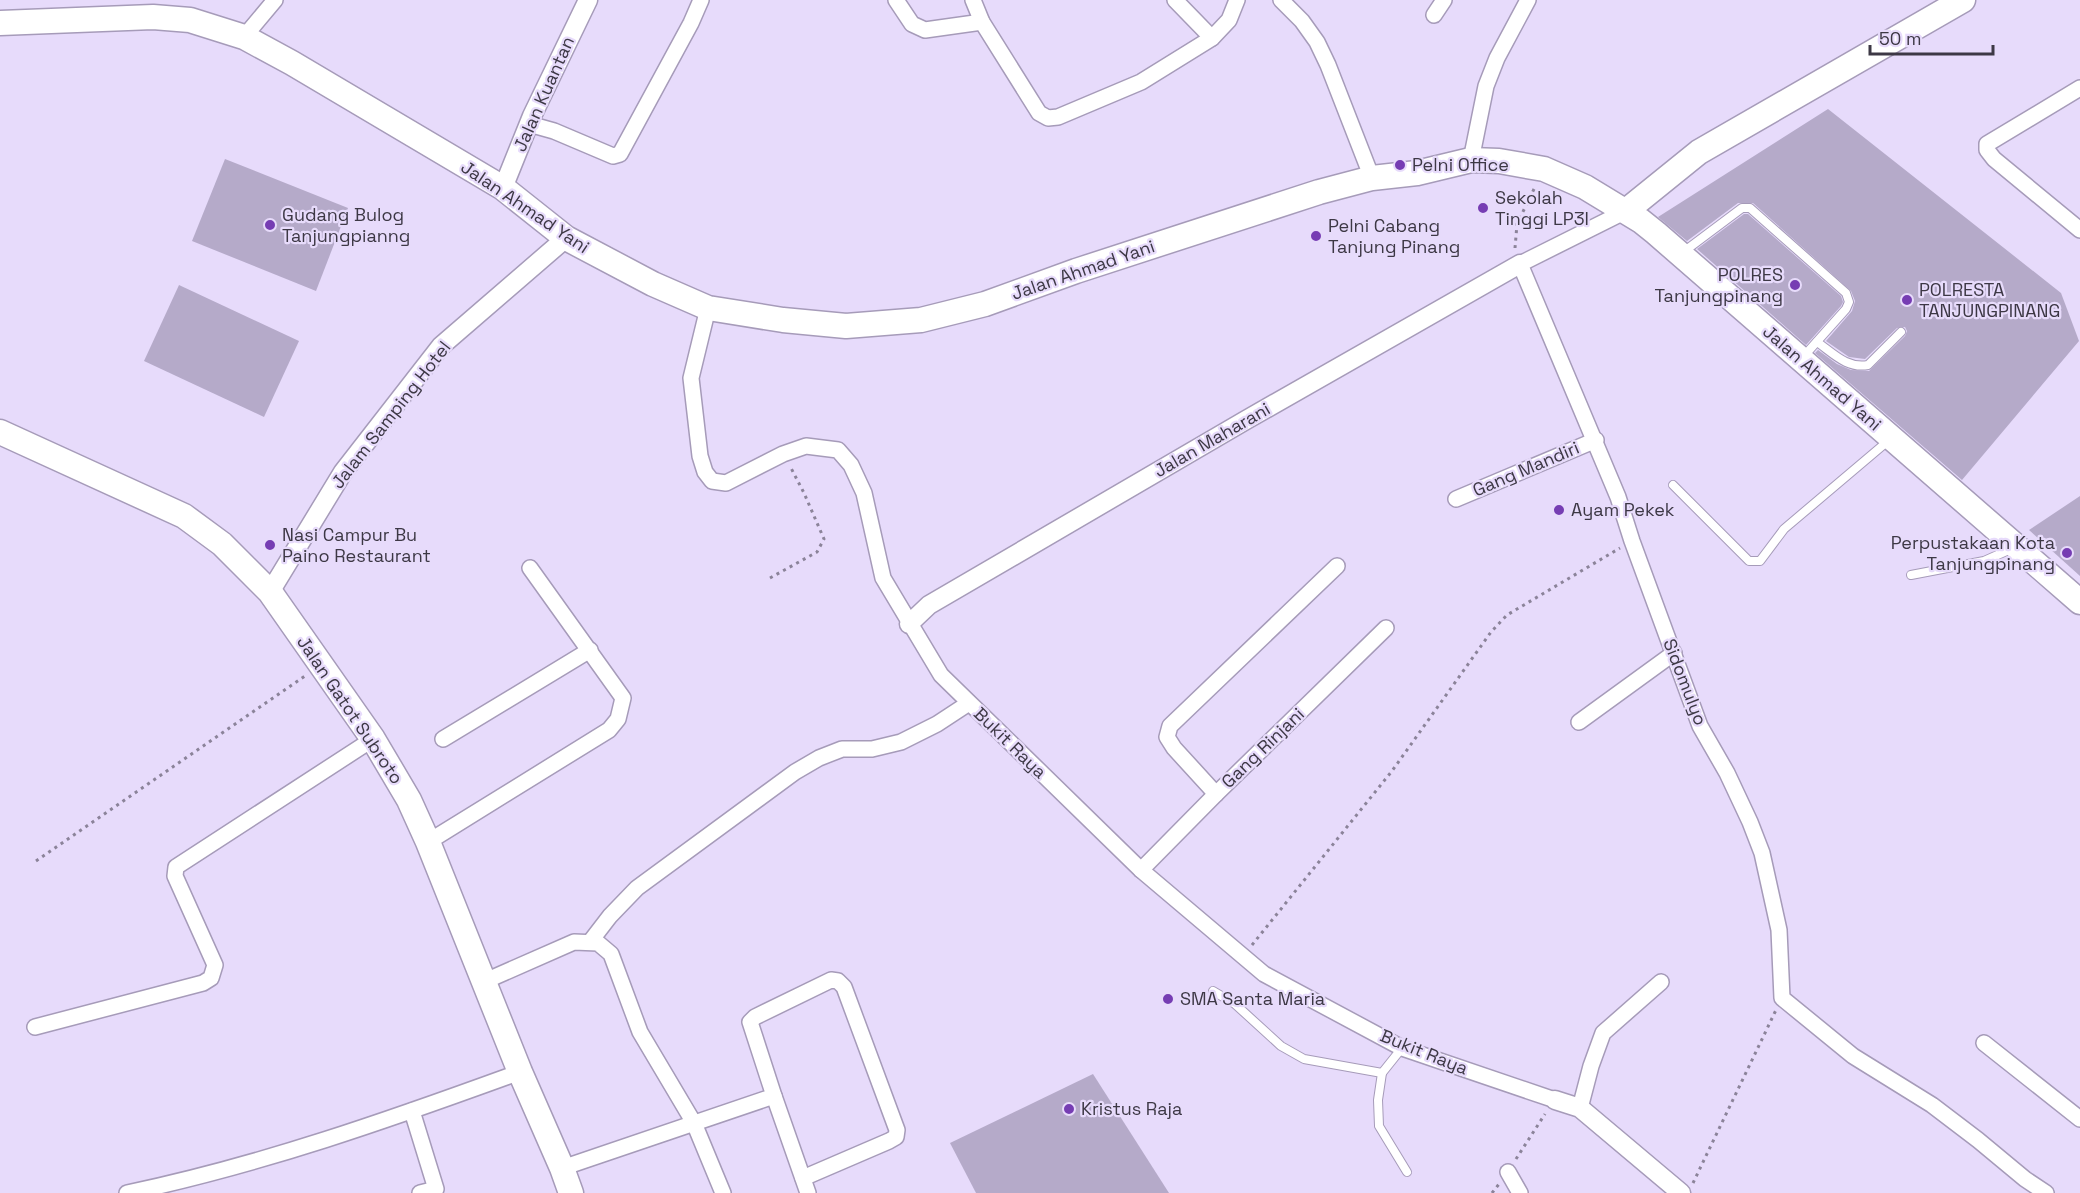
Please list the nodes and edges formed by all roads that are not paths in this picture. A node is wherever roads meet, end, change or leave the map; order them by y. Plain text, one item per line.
1 (275, 0) edge
2 (588, 0) edge
3 (701, 0) edge
4 (896, 0) edge
5 (973, 0) edge
6 (1175, 0) edge
7 (1237, 0) edge
8 (1281, 0) edge
9 (1444, 0) edge
10 (1963, 0) edge
11 (1525, 1) edge
12 (1434, 15) dead end
13 (982, 22) junction
14 (0, 23) edge
15 (244, 37) junction
16 (1212, 38) junction
17 (2080, 88) edge
18 (529, 124) junction
19 (1471, 160) junction
20 (1372, 178) junction
21 (503, 188) junction
22 (1626, 211) junction
23 (2080, 230) edge
24 (566, 237) junction
25 (1680, 254) junction
26 (1520, 264) junction
27 (708, 308) junction
28 (1901, 332) dead end
29 (1817, 342) junction
30 (1801, 360) junction
31 (0, 432) edge
32 (1892, 438) junction
33 (1596, 440) junction
34 (1673, 485) dead end
35 (1456, 499) dead end
36 (2015, 547) junction
37 (1337, 566) dead end
38 (530, 568) dead end
39 (1911, 575) dead end
40 (270, 592) junction
41 (2080, 602) edge
42 (909, 624) junction
43 (1386, 628) dead end
44 (590, 650) junction
45 (1674, 653) junction
46 (969, 703) junction
47 (1579, 722) dead end
48 (373, 739) junction
49 (443, 740) dead end
50 (1216, 794) junction
51 (428, 842) junction
52 (1141, 870) junction
53 (590, 942) junction
54 (483, 982) junction
55 (1661, 982) dead end
56 (1213, 991) dead end
57 (35, 1027) dead end
58 (1984, 1043) dead end
59 (1402, 1048) junction
60 (519, 1072) junction
61 (1382, 1073) junction
62 (774, 1096) junction
63 (1554, 1100) joint
64 (1580, 1108) junction
65 (412, 1111) junction
66 (2080, 1119) edge
67 (694, 1123) junction
68 (562, 1168) junction
69 (1508, 1172) road end
70 (1407, 1173) dead end
71 (806, 1186) edge
72 (186, 1187) edge
73 (127, 1193) edge
74 (420, 1193) edge
75 (571, 1193) edge
76 (723, 1193) edge
77 (1520, 1193) edge
78 (1681, 1193) edge
79 (2046, 1193) edge

1 - 15 street
2 - 18 street, Jalan Kuantan
3 - 18 street
4 - 13 street
5 - 13 street
6 - 16 street
7 - 16 street
8 - 20 street
9 - 12 street
10 - 22 main road
11 - 19 street
13 - 16 street
14 - 15 main road, Jalan Ahmad Yani
15 - 21 main road, Jalan Ahmad Yani
17 - 23 street
18 - 21 street, Jalan Kuantan
19 - 20 main road, Jalan Ahmad Yani
19 - 22 main road, Jalan Ahmad Yani
20 - 27 main road, Jalan Ahmad Yani
21 - 24 main road, Jalan Ahmad Yani
22 - 25 main road, Jalan Ahmad Yani
22 - 26 street
24 - 27 main road, Jalan Ahmad Yani
24 - 40 street, Jalam Samping Hotel
25 - 29 lane
25 - 30 main road, Jalan Ahmad Yani
26 - 33 street, Sidomulyo
26 - 42 street, Jalan Maharani
27 - 42 street, Bukit Raya
28 - 29 lane
29 - 30 lane
30 - 32 main road, Jalan Ahmad Yani
31 - 40 main road, Jalan Gatot Subroto
32 - 34 lane
32 - 36 main road, Jalan Ahmad Yani
33 - 35 street, Gang Mandiri
33 - 45 street, Sidomulyo
36 - 39 lane
36 - 41 main road, Jalan Ahmad Yani
37 - 50 street
38 - 44 street
40 - 48 main road, Jalan Gatot Subroto
42 - 46 street, Bukit Raya
43 - 50 street, Gang Rinjani
44 - 49 street
44 - 51 street
45 - 47 street
45 - 79 street, Sidomulyo
46 - 52 street, Bukit Raya
46 - 53 street
48 - 51 main road, Jalan Gatot Subroto
48 - 57 street
50 - 52 street, Gang Rinjani
51 - 54 main road, Jalan Gatot Subroto
52 - 59 street, Bukit Raya
53 - 54 street
53 - 67 street
54 - 60 main road, Jalan Gatot Subroto
55 - 64 street
56 - 61 lane
58 - 66 street
59 - 61 lane
59 - 63 street, Bukit Raya
60 - 65 street
60 - 68 main road, Jalan Gatot Subroto
61 - 70 lane
62 - 67 street
62 - 71 street
62 - 71 street
63 - 64 street
64 - 78 street
65 - 72 street
65 - 74 street
67 - 68 street
67 - 76 street
68 - 75 main road, Jalan Gatot Subroto
69 - 77 street
72 - 73 street

